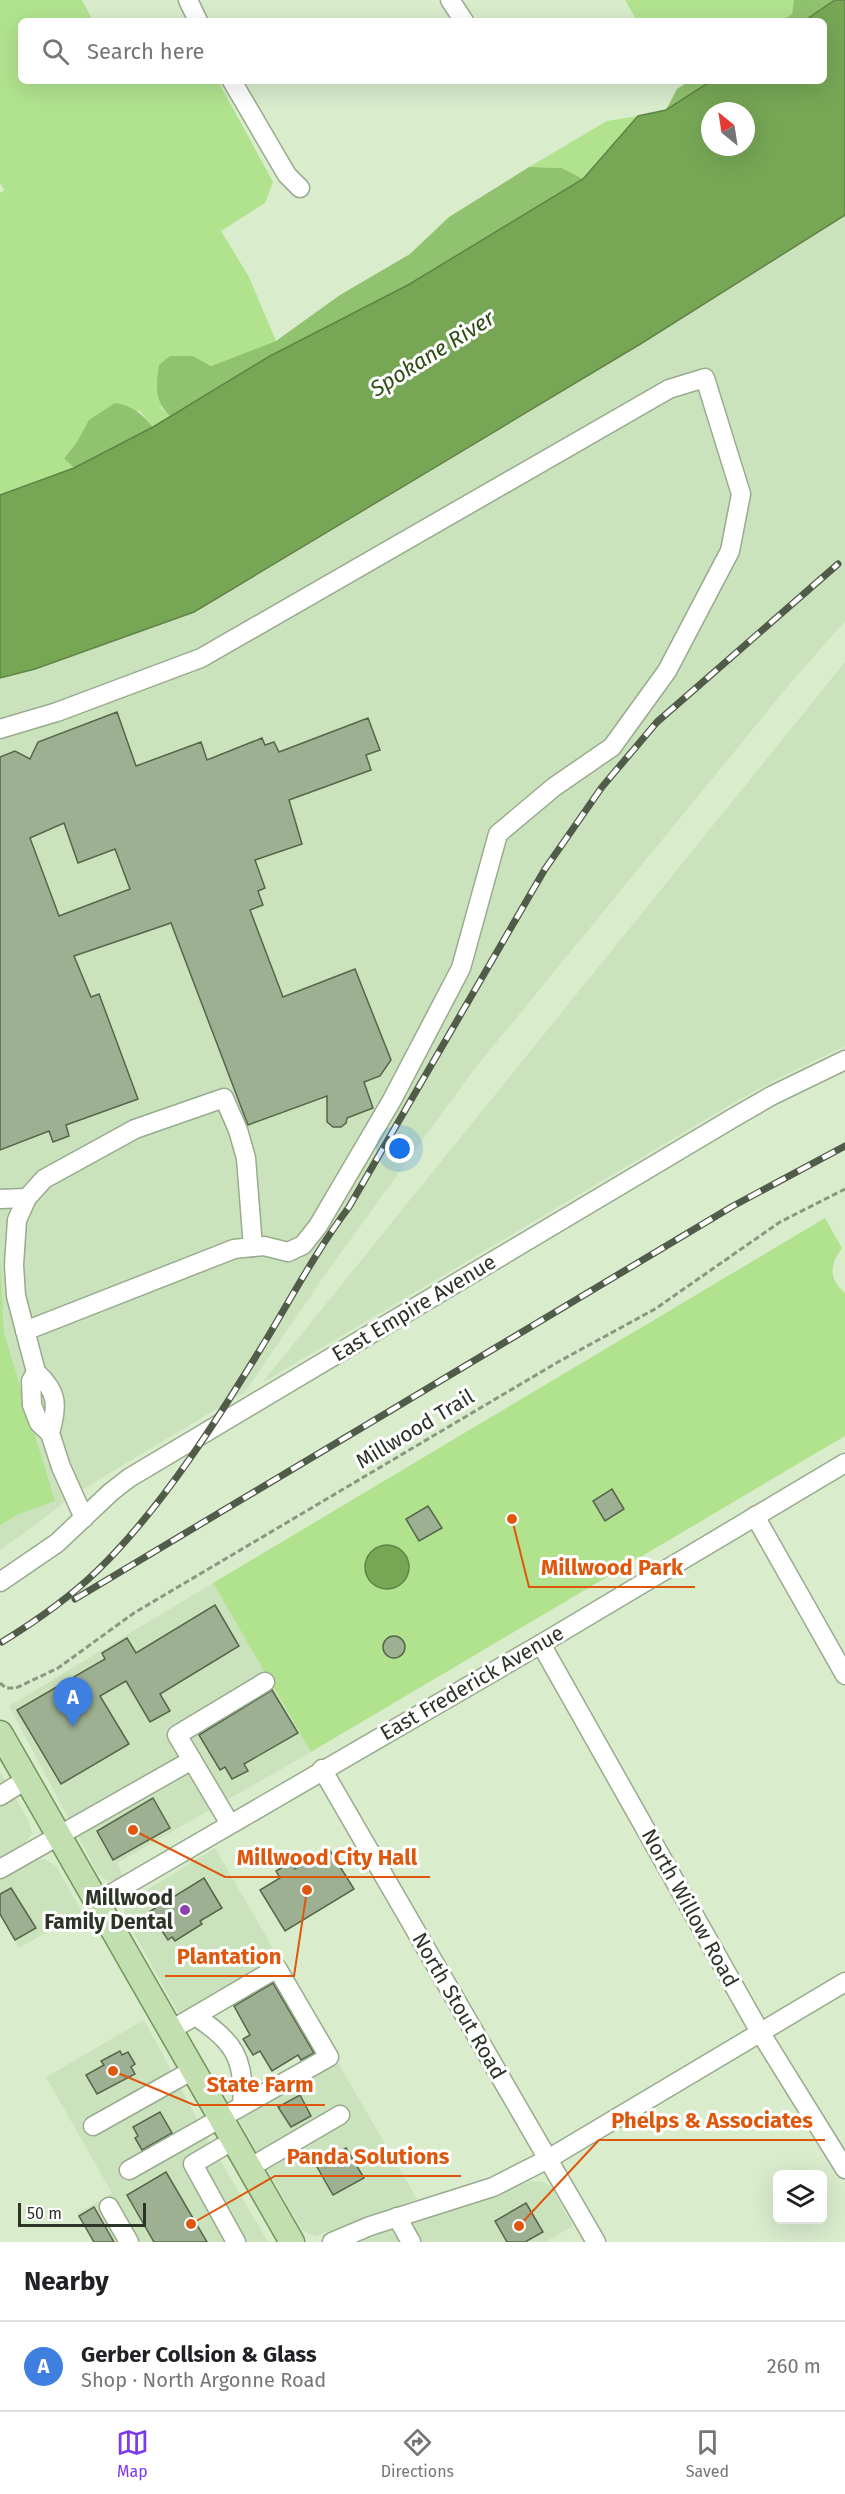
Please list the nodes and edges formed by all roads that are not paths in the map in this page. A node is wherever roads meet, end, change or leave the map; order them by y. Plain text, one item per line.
1 (188, 0) edge
2 (197, 18) edge
3 (234, 84) edge
4 (300, 188) dead end
5 (0, 729) edge
6 (845, 1060) edge
7 (27, 1198) junction
8 (0, 1199) edge
9 (253, 1247) junction
10 (25, 1330) junction
11 (845, 1463) edge
12 (755, 1516) junction
13 (84, 1518) junction
14 (0, 1582) edge
15 (541, 1644) junction
16 (845, 1675) edge
17 (265, 1682) dead end
18 (0, 1733) edge
19 (192, 1760) junction
20 (322, 1769) junction
21 (27, 1779) junction
22 (0, 1795) edge
23 (230, 1824) junction
24 (59, 1836) junction
25 (0, 1869) edge
26 (97, 1902) junction
27 (845, 1982) edge
28 (195, 2016) junction
29 (171, 2030) junction
30 (760, 2032) junction
31 (193, 2070) junction
32 (242, 2106) junction
33 (340, 2115) dead end
34 (221, 2118) junction
35 (93, 2126) dead end
36 (234, 2140) junction
37 (548, 2159) junction
38 (249, 2168) junction
39 (845, 2169) edge
40 (129, 2170) dead end
41 (109, 2207) dead end
42 (397, 2217) junction
43 (129, 2242) edge
44 (236, 2242) edge
45 (292, 2242) edge
46 (332, 2242) edge
47 (411, 2242) edge
48 (596, 2242) edge

1 - 2 street
3 - 4 street
5 - 9 street
6 - 13 street, East Empire Avenue
7 - 8 street
7 - 9 street
7 - 10 street
9 - 10 street
10 - 13 street
11 - 12 street, East Frederick Avenue
12 - 15 street, East Frederick Avenue
12 - 16 street
13 - 14 street, East Empire Avenue
15 - 20 street, East Frederick Avenue
15 - 30 street, North Willow Road
17 - 19 street
18 - 21 main road
19 - 23 street
19 - 24 street
20 - 23 street, East Frederick Avenue
20 - 37 street, North Stout Road
21 - 22 street
21 - 24 main road
23 - 26 street, East Frederick Avenue
24 - 25 street
24 - 26 main road
26 - 29 main road
27 - 30 street
28 - 29 street
28 - 32 street
28 - 32 street
29 - 31 main road
30 - 37 street
30 - 39 street, North Willow Road
31 - 34 main road
31 - 35 street
32 - 34 street
33 - 38 street
34 - 36 main road
34 - 40 street
36 - 38 main road
36 - 44 street
37 - 42 street
37 - 48 street, North Stout Road
38 - 45 main road
41 - 43 street
42 - 46 street
42 - 47 street

